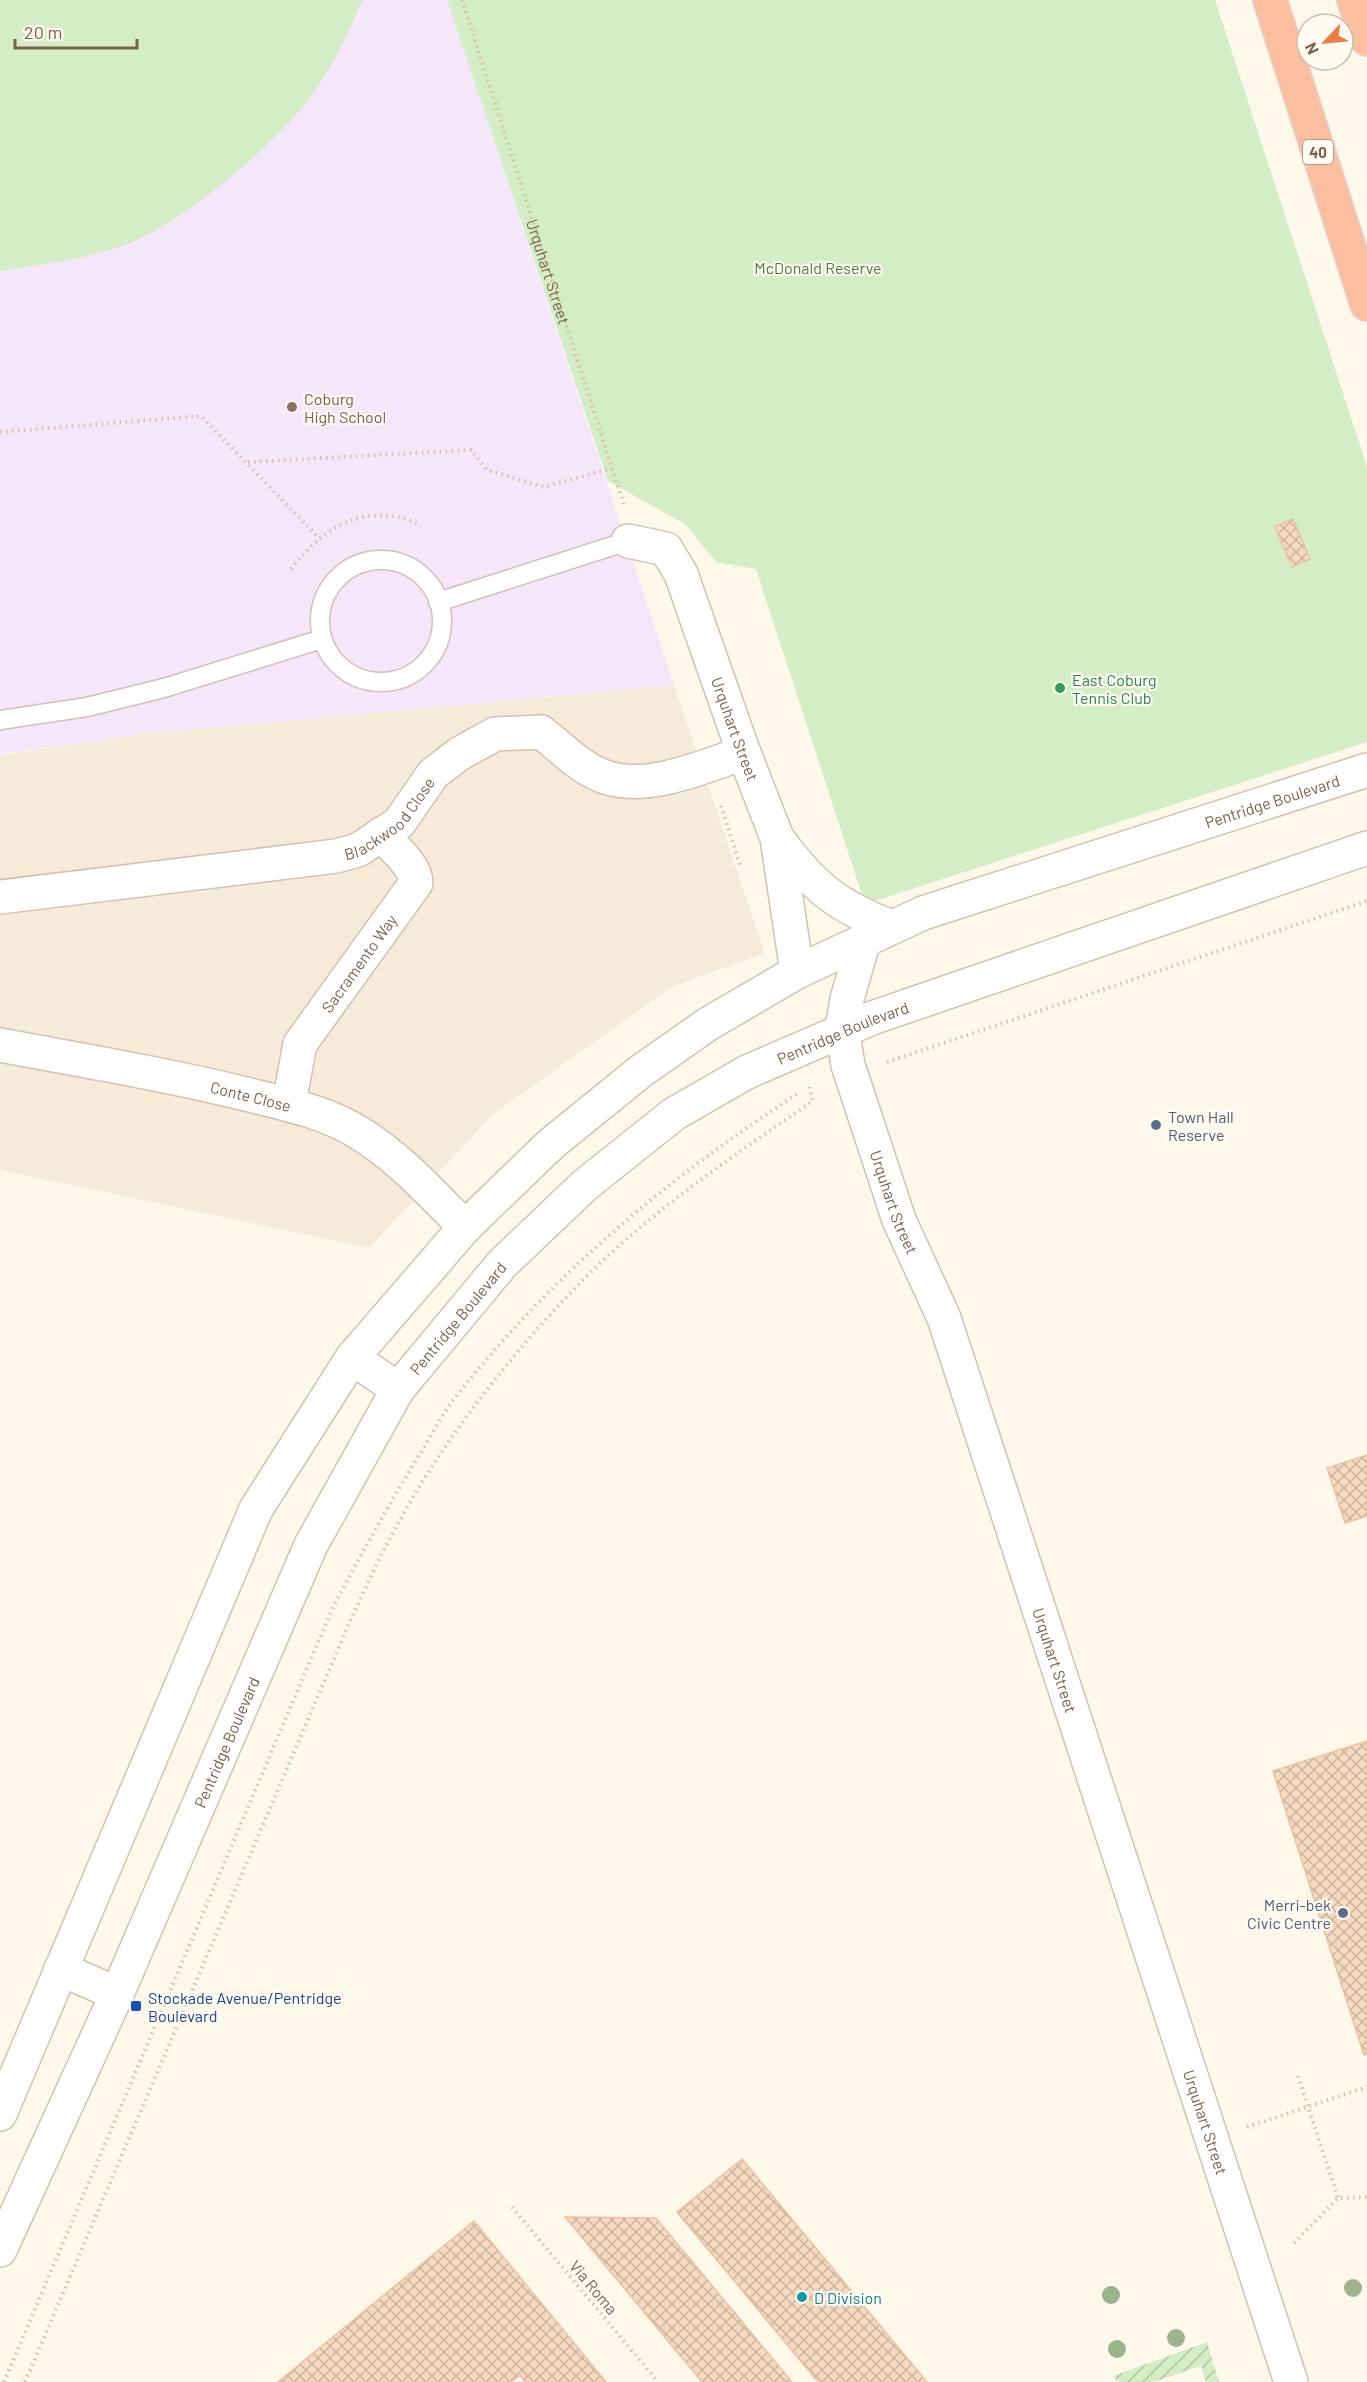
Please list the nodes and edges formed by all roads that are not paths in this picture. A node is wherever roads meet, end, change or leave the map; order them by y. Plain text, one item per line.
1 (1270, 0) edge
2 (1354, 0) edge
3 (1367, 39) edge
4 (1367, 304) edge
5 (632, 542) joint
6 (438, 602) junction
7 (322, 639) junction
8 (0, 720) edge
9 (744, 753) junction
10 (1367, 770) edge
11 (381, 834) junction
12 (777, 838) junction
13 (1367, 848) edge
14 (0, 897) edge
15 (878, 934) junction
16 (797, 972) junction
17 (842, 1029) junction
18 (0, 1045) edge
19 (290, 1103) junction
20 (465, 1227) junction
21 (502, 1264) junction
22 (352, 1358) junction
23 (398, 1389) junction
24 (61, 1969) junction
25 (117, 1994) junction
26 (0, 2114) edge
27 (0, 2250) edge
28 (1291, 2382) edge

1 - 4 highway, 40
2 - 3 highway
5 - 6 lane
5 - 9 street, Urquhart Street
6 - 7 lane
6 - 7 lane
7 - 8 lane
9 - 11 street, Blackwood Close
9 - 12 street, Urquhart Street
10 - 15 street, Pentridge Boulevard
11 - 14 street, Blackwood Close
11 - 19 street, Sacramento Way
12 - 15 street, Urquhart Street
12 - 16 street, Urquhart Street
13 - 17 street, Pentridge Boulevard
15 - 16 street, Pentridge Boulevard
15 - 17 street, Urquhart Street
16 - 20 street, Pentridge Boulevard
17 - 21 street, Pentridge Boulevard
17 - 28 street, Urquhart Street
18 - 19 street, Conte Close
19 - 20 street, Conte Close
20 - 21 street, Conte Close
20 - 22 street, Pentridge Boulevard
21 - 23 street, Pentridge Boulevard
22 - 23 street
22 - 24 street, Pentridge Boulevard
23 - 25 street, Pentridge Boulevard
24 - 25 street
24 - 26 street, Pentridge Boulevard
25 - 27 street, Pentridge Boulevard

